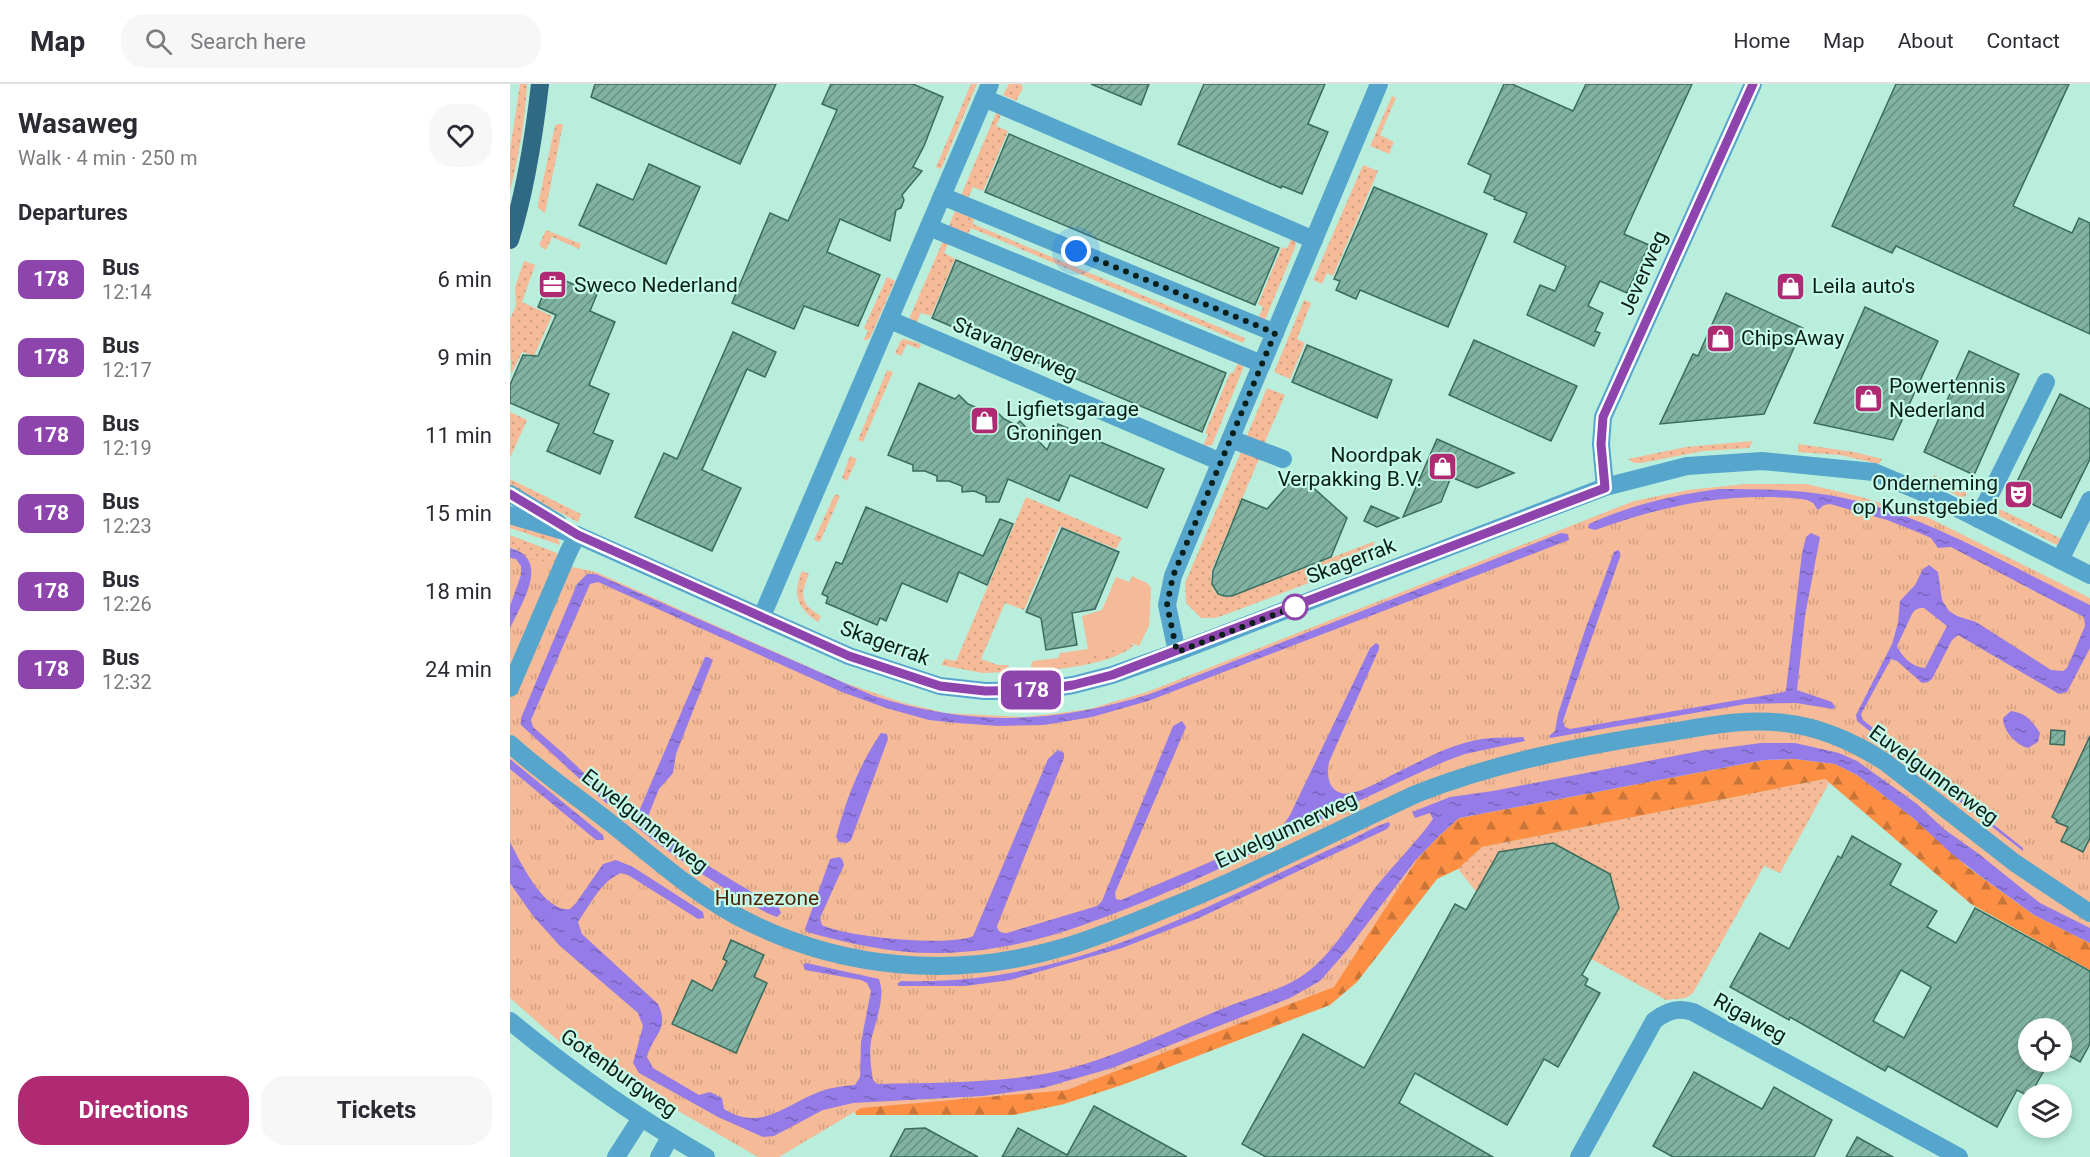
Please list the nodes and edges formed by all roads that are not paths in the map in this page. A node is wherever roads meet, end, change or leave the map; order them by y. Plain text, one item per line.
1 (540, 84) edge
2 (1379, 84) edge
3 (1753, 84) edge
4 (987, 91) edge
5 (942, 196) junction
6 (929, 227) junction
7 (510, 240) edge
8 (1314, 240) junction
9 (890, 320) junction
10 (1275, 333) junction
11 (1262, 364) junction
12 (2046, 382) dead end
13 (1231, 439) junction
14 (1283, 459) dead end
15 (1221, 462) junction
16 (1605, 488) junction
17 (510, 494) edge
18 (2090, 500) edge
19 (510, 515) edge
20 (1978, 519) junction
21 (578, 535) junction
22 (2060, 560) junction
23 (2090, 575) edge
24 (762, 616) junction
25 (1177, 652) junction
26 (510, 688) edge
27 (510, 744) edge
28 (2090, 913) edge
29 (510, 1020) edge
30 (641, 1118) junction
31 (670, 1137) junction
32 (616, 1157) edge
33 (659, 1157) edge
34 (706, 1157) edge
35 (1579, 1157) edge
36 (1959, 1157) edge

1 - 7 main road
2 - 8 street
3 - 16 street, Jeverweg
4 - 5 street
4 - 8 street
5 - 6 street
5 - 10 street
6 - 9 street
6 - 11 street
8 - 10 street
9 - 15 street, Stavangerweg
9 - 24 street
10 - 11 street
11 - 13 street
12 - 20 street
13 - 14 street
13 - 15 street
15 - 25 street
16 - 20 street, Skagerrak
16 - 25 street, Skagerrak
17 - 21 street, Skagerrak
18 - 22 street
19 - 21 street, Skagerrak
20 - 22 street, Skagerrak
21 - 24 street, Skagerrak
21 - 26 street
22 - 23 street, Skagerrak
24 - 25 street, Skagerrak
27 - 28 street, Euvelgunnerweg
29 - 30 street, Gotenburgweg
30 - 31 street, Gotenburgweg
30 - 32 street
31 - 33 street
31 - 34 street, Gotenburgweg
35 - 36 street, Rigaweg

